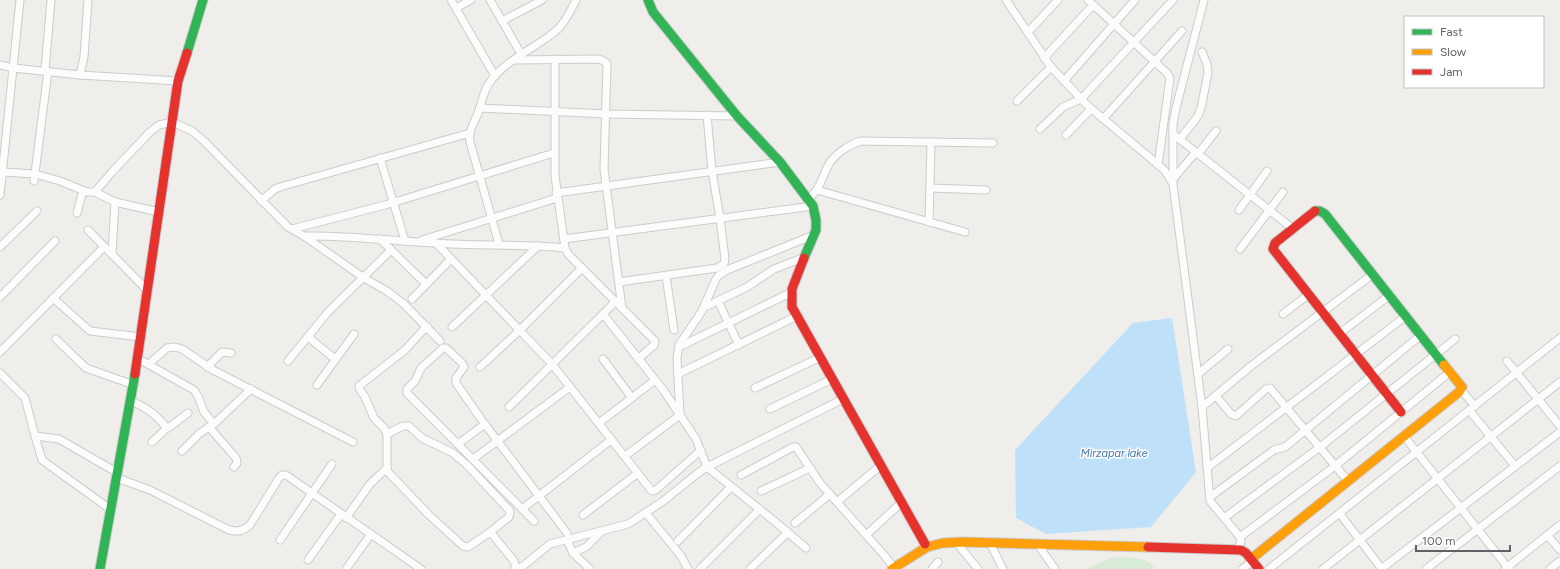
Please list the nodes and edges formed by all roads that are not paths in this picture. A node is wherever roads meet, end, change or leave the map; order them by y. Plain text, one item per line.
1 (20, 0) edge
2 (51, 0) edge
3 (88, 0) edge
4 (203, 0) edge
5 (451, 0) edge
6 (471, 0) edge
7 (490, 0) edge
8 (542, 0) edge
9 (576, 0) edge
10 (648, 0) edge
11 (1006, 0) edge
12 (1058, 0) edge
13 (1088, 0) edge
14 (1135, 0) edge
15 (1173, 0) edge
16 (1204, 0) edge
17 (1094, 6) junction
18 (456, 8) junction
19 (502, 21) junction
20 (1114, 24) junction
21 (1028, 32) junction
22 (1182, 32) dead end
23 (1133, 42) junction
24 (1202, 52) dead end
25 (521, 54) junction
26 (1044, 58) junction
27 (555, 59) junction
28 (514, 60) junction
29 (1155, 62) junction
30 (0, 65) edge
31 (1051, 67) junction
32 (13, 68) junction
33 (46, 71) junction
34 (80, 75) junction
35 (495, 76) junction
36 (178, 81) junction
37 (1064, 81) junction
38 (1081, 99) junction
39 (1017, 101) dead end
40 (480, 108) junction
41 (1091, 109) junction
42 (556, 112) junction
43 (607, 114) junction
44 (706, 115) junction
45 (737, 116) junction
46 (1103, 120) junction
47 (173, 122) junction
48 (1040, 129) dead end
49 (1216, 131) dead end
50 (470, 133) junction
51 (1066, 134) dead end
52 (1173, 134) junction
53 (1180, 139) junction
54 (931, 142) junction
55 (993, 143) dead end
56 (554, 153) junction
57 (1197, 153) junction
58 (380, 158) junction
59 (780, 162) junction
60 (1158, 165) junction
61 (712, 171) junction
62 (1267, 171) dead end
63 (3, 172) junction
64 (479, 176) junction
65 (35, 178) junction
66 (1173, 182) junction
67 (607, 187) junction
68 (930, 188) junction
69 (817, 190) junction
70 (986, 190) dead end
71 (83, 191) junction
72 (95, 192) junction
73 (1283, 192) dead end
74 (0, 195) edge
75 (1250, 195) junction
76 (557, 196) junction
77 (261, 201) junction
78 (116, 202) junction
79 (394, 202) junction
80 (811, 202) junction
81 (37, 210) dead end
82 (1238, 210) dead end
83 (1269, 210) junction
84 (159, 212) junction
85 (78, 213) dead end
86 (720, 218) junction
87 (491, 219) junction
88 (929, 222) junction
89 (1292, 228) junction
90 (292, 229) junction
91 (88, 230) dead end
92 (965, 232) dead end
93 (613, 233) junction
94 (814, 234) junction
95 (304, 236) junction
96 (380, 239) junction
97 (564, 239) junction
98 (55, 241) dead end
99 (405, 241) junction
100 (417, 242) junction
101 (436, 243) junction
102 (499, 244) junction
103 (538, 246) junction
104 (0, 247) edge
105 (104, 247) junction
106 (565, 248) junction
107 (1240, 249) dead end
108 (391, 250) junction
109 (112, 254) junction
110 (805, 257) junction
111 (451, 259) junction
112 (582, 268) junction
113 (1373, 274) junction
114 (666, 276) junction
115 (364, 278) junction
116 (619, 282) junction
117 (426, 284) junction
118 (148, 291) junction
119 (790, 293) junction
120 (485, 295) junction
121 (1308, 295) junction
122 (1390, 295) junction
123 (0, 297) edge
124 (53, 298) junction
125 (412, 299) dead end
126 (718, 301) junction
127 (616, 302) junction
128 (622, 308) junction
129 (703, 308) junction
130 (1322, 313) junction
131 (603, 314) junction
132 (1283, 314) dead end
133 (797, 316) junction
134 (1406, 316) junction
135 (729, 323) junction
136 (427, 326) junction
137 (452, 326) dead end
138 (520, 330) junction
139 (674, 330) dead end
140 (354, 334) dead end
141 (1339, 334) junction
142 (1421, 335) junction
143 (141, 337) junction
144 (308, 337) junction
145 (1560, 338) edge
146 (56, 339) dead end
147 (1455, 339) dead end
148 (440, 341) dead end
149 (739, 345) junction
150 (679, 347) junction
151 (1228, 349) dead end
152 (0, 352) edge
153 (231, 353) dead end
154 (1436, 354) junction
155 (1356, 356) junction
156 (137, 358) junction
157 (638, 358) junction
158 (821, 358) junction
159 (335, 359) junction
160 (603, 359) dead end
161 (288, 361) dead end
162 (1507, 361) dead end
163 (149, 364) junction
164 (552, 364) junction
165 (207, 367) junction
166 (480, 367) dead end
167 (1450, 372) junction
168 (0, 373) edge
169 (1517, 373) junction
170 (678, 374) junction
171 (1198, 374) junction
172 (1371, 375) junction
173 (832, 379) junction
174 (656, 380) junction
175 (1560, 382) edge
176 (317, 384) dead end
177 (134, 385) junction
178 (570, 387) junction
179 (755, 388) dead end
180 (251, 389) junction
181 (1461, 390) junction
182 (1386, 394) junction
183 (1216, 396) junction
184 (632, 398) junction
185 (843, 399) junction
186 (1538, 399) junction
187 (131, 401) junction
188 (509, 407) dead end
189 (1202, 407) junction
190 (1287, 408) junction
191 (1472, 408) junction
192 (770, 409) dead end
193 (1401, 412) junction
194 (188, 413) dead end
195 (680, 415) junction
196 (599, 423) junction
197 (485, 424) junction
198 (212, 426) junction
199 (1560, 426) edge
200 (167, 428) junction
201 (1306, 430) junction
202 (1560, 432) edge
203 (387, 434) junction
204 (35, 436) junction
205 (1404, 436) junction
206 (1490, 436) junction
207 (611, 440) junction
208 (152, 442) dead end
209 (353, 442) dead end
210 (498, 442) junction
211 (458, 444) junction
212 (1320, 447) junction
213 (701, 450) junction
214 (182, 451) dead end
215 (1417, 452) junction
216 (624, 456) junction
217 (473, 459) junction
218 (332, 464) dead end
219 (880, 466) junction
220 (1335, 466) junction
221 (1515, 466) junction
222 (1560, 466) edge
223 (234, 467) dead end
224 (707, 467) junction
225 (387, 468) junction
226 (810, 468) junction
227 (1207, 468) junction
228 (638, 473) junction
229 (118, 475) junction
230 (741, 475) dead end
231 (1437, 478) junction
232 (1348, 481) junction
233 (732, 486) junction
234 (761, 492) dead end
235 (311, 494) junction
236 (830, 494) junction
237 (539, 496) junction
238 (1210, 497) junction
239 (837, 502) junction
240 (902, 503) junction
241 (1461, 508) junction
242 (110, 509) junction
243 (522, 509) junction
244 (760, 509) junction
245 (646, 513) junction
246 (1340, 514) junction
247 (583, 515) dead end
248 (343, 516) junction
249 (1224, 518) junction
250 (534, 521) dead end
251 (795, 523) dead end
252 (1560, 525) edge
253 (1477, 529) junction
254 (602, 531) junction
255 (788, 532) junction
256 (489, 533) junction
257 (371, 534) junction
258 (866, 535) junction
259 (1548, 535) junction
260 (567, 536) junction
261 (1240, 537) junction
262 (280, 540) dead end
263 (1360, 540) junction
264 (678, 541) dead end
265 (960, 542) junction
266 (990, 543) junction
267 (1038, 545) junction
268 (927, 547) junction
269 (806, 548) dead end
270 (1238, 550) junction
271 (1560, 550) edge
272 (573, 553) junction
273 (308, 560) dead end
274 (1252, 560) junction
275 (1560, 561) edge
276 (938, 562) dead end
277 (971, 566) edge
278 (897, 568) edge
279 (1507, 568) edge
280 (100, 569) edge
281 (346, 569) edge
282 (422, 569) edge
283 (516, 569) edge
284 (590, 569) edge
285 (688, 569) edge
286 (700, 569) edge
287 (750, 569) edge
288 (932, 569) edge
289 (978, 569) edge
290 (1003, 569) edge
291 (1055, 569) edge
292 (1242, 569) edge
293 (1259, 569) edge
294 (1269, 569) edge
295 (1322, 569) edge
296 (1382, 569) edge
297 (1426, 569) edge
298 (1550, 569) edge

1 - 32 street
2 - 33 street
3 - 34 street
4 - 36 street
5 - 18 street
6 - 18 street
7 - 19 street
8 - 19 street
9 - 25 street
10 - 45 street
11 - 21 street
12 - 21 street
13 - 17 street
14 - 20 street
15 - 23 street
16 - 52 street
17 - 20 street
17 - 26 street
18 - 35 street
19 - 25 street
20 - 23 street
20 - 37 street
21 - 26 street
22 - 29 street
23 - 29 street
23 - 38 street
24 - 53 street
25 - 28 street
26 - 31 street
27 - 28 street
27 - 42 street
27 - 43 street
28 - 35 street
29 - 46 street
29 - 60 street
30 - 32 street
31 - 37 street
31 - 39 street
32 - 33 street
32 - 63 street
33 - 34 street
33 - 65 street
34 - 36 street
35 - 40 street
36 - 47 street
37 - 38 street
38 - 41 street
38 - 48 street
40 - 42 street
40 - 50 street
41 - 46 street
41 - 51 street
42 - 43 street
42 - 56 street
43 - 44 street
43 - 67 street
44 - 45 street
44 - 61 street
45 - 59 street
46 - 60 street
47 - 72 street
47 - 77 street
47 - 84 street
49 - 57 street
50 - 58 street
50 - 64 street
52 - 53 street
52 - 66 street
53 - 57 street
54 - 55 street
54 - 68 street
54 - 69 street
56 - 64 street
56 - 76 street
57 - 66 street
57 - 75 street
58 - 77 street
58 - 79 street
59 - 61 street
59 - 80 street
60 - 66 street
61 - 67 street
61 - 86 street
62 - 75 street
63 - 65 street
63 - 74 street
64 - 79 street
64 - 87 street
65 - 71 street
66 - 171 street
67 - 76 street
67 - 93 street
68 - 70 street
68 - 88 street
69 - 80 street
69 - 88 street
71 - 72 street
71 - 85 street
72 - 78 street
73 - 83 street
75 - 82 street
75 - 83 street
76 - 87 street
76 - 97 street
77 - 90 street
78 - 84 street
78 - 109 street
79 - 90 street
79 - 99 street
80 - 86 street
80 - 94 street
81 - 104 street
83 - 89 street
83 - 107 street
84 - 118 street
86 - 93 street
86 - 114 street
87 - 100 street
87 - 102 street
88 - 92 street
89 - 113 street
89 - 121 street
90 - 95 street
91 - 105 street
93 - 97 street
93 - 116 street
94 - 110 street
94 - 129 street
95 - 96 street
95 - 115 street
96 - 99 street
96 - 108 street
97 - 106 street
98 - 123 street
99 - 100 street
100 - 101 street
101 - 102 street
101 - 111 street
102 - 103 street
103 - 106 street
103 - 120 street
105 - 109 street
105 - 124 street
106 - 112 street
108 - 115 street
108 - 117 street
109 - 118 street
110 - 119 street
110 - 126 street
111 - 117 street
111 - 120 street
112 - 127 street
112 - 138 street
113 - 122 street
113 - 130 street
114 - 116 street
114 - 139 street
115 - 136 street
115 - 144 street
116 - 128 street
117 - 125 street
118 - 143 street
119 - 133 street
119 - 135 street
120 - 137 street
120 - 138 street
121 - 130 street
121 - 132 street
122 - 134 street
122 - 141 street
124 - 143 street
124 - 152 street
126 - 129 street
126 - 135 street
127 - 128 street
127 - 131 street
128 - 157 street
129 - 150 street
130 - 141 street
130 - 183 street
131 - 157 street
131 - 164 street
133 - 149 street
133 - 158 street
134 - 142 street
134 - 155 street
135 - 149 street
135 - 150 street
136 - 148 street
136 - 203 street
138 - 164 street
138 - 166 street
140 - 159 street
141 - 155 street
142 - 154 street
142 - 172 street
143 - 156 street
144 - 159 street
144 - 161 street
145 - 169 street
146 - 177 street
147 - 154 street
149 - 170 street
150 - 170 street
151 - 171 street
153 - 165 street
154 - 167 street
154 - 182 street
155 - 172 street
155 - 190 street
156 - 163 street
156 - 177 street
157 - 174 street
158 - 173 street
158 - 179 street
159 - 176 street
160 - 184 street
162 - 169 street
163 - 165 street
163 - 198 street
164 - 178 street
164 - 188 street
165 - 180 street
167 - 181 street
167 - 193 street
168 - 204 street
169 - 186 street
169 - 191 street
170 - 195 street
171 - 189 street
172 - 182 street
172 - 201 street
173 - 185 street
173 - 192 street
174 - 184 street
174 - 195 street
175 - 186 street
177 - 187 street
178 - 196 street
178 - 210 street
180 - 198 street
180 - 209 street
181 - 191 street
181 - 205 street
182 - 193 street
182 - 212 street
183 - 189 street
183 - 190 street
184 - 196 street
185 - 219 street
185 - 224 street
186 - 199 street
186 - 206 street
187 - 200 street
187 - 229 street
189 - 227 street
190 - 201 street
190 - 227 street
191 - 206 street
191 - 215 street
193 - 220 street
194 - 200 street
195 - 213 street
195 - 216 street
196 - 207 street
197 - 210 street
197 - 211 street
197 - 211 street
198 - 214 street
198 - 223 street
200 - 208 street
201 - 212 street
201 - 238 street
202 - 221 street
203 - 225 street
203 - 256 street
204 - 229 street
204 - 242 street
205 - 215 street
205 - 232 street
206 - 221 street
206 - 231 street
207 - 216 street
207 - 237 street
210 - 217 street
210 - 237 street
211 - 217 street
212 - 220 street
212 - 249 street
213 - 224 street
213 - 228 street
215 - 231 street
215 - 246 street
216 - 228 street
217 - 243 street
218 - 235 street
219 - 239 street
219 - 240 street
220 - 232 street
220 - 261 street
221 - 241 street
222 - 253 street
224 - 233 street
224 - 245 street
225 - 248 street
225 - 256 street
226 - 230 street
226 - 234 street
226 - 236 street
227 - 238 street
228 - 247 street
229 - 235 street
229 - 242 street
231 - 241 street
231 - 263 street
232 - 274 street
233 - 244 street
233 - 264 street
235 - 248 street
235 - 262 street
236 - 239 street
236 - 251 street
237 - 243 street
237 - 260 street
238 - 249 street
239 - 258 street
240 - 258 street
240 - 268 street
241 - 253 street
241 - 296 street
242 - 280 street
243 - 250 street
244 - 255 street
244 - 286 street
245 - 254 street
245 - 285 street
246 - 263 street
246 - 294 street
248 - 257 street
248 - 273 street
249 - 261 street
252 - 259 street
253 - 279 street
253 - 297 street
254 - 260 street
254 - 272 street
255 - 269 street
255 - 287 street
256 - 283 street
257 - 281 street
257 - 282 street
258 - 278 street
259 - 271 street
259 - 279 street
260 - 272 street
260 - 283 street
261 - 270 street
263 - 295 street
263 - 296 street
265 - 266 street
265 - 268 street
265 - 277 street
266 - 267 street
266 - 290 street
267 - 270 street
267 - 291 street
268 - 278 street
270 - 274 street
272 - 284 street
274 - 292 street
274 - 293 street
275 - 298 street
276 - 288 street
277 - 289 street

